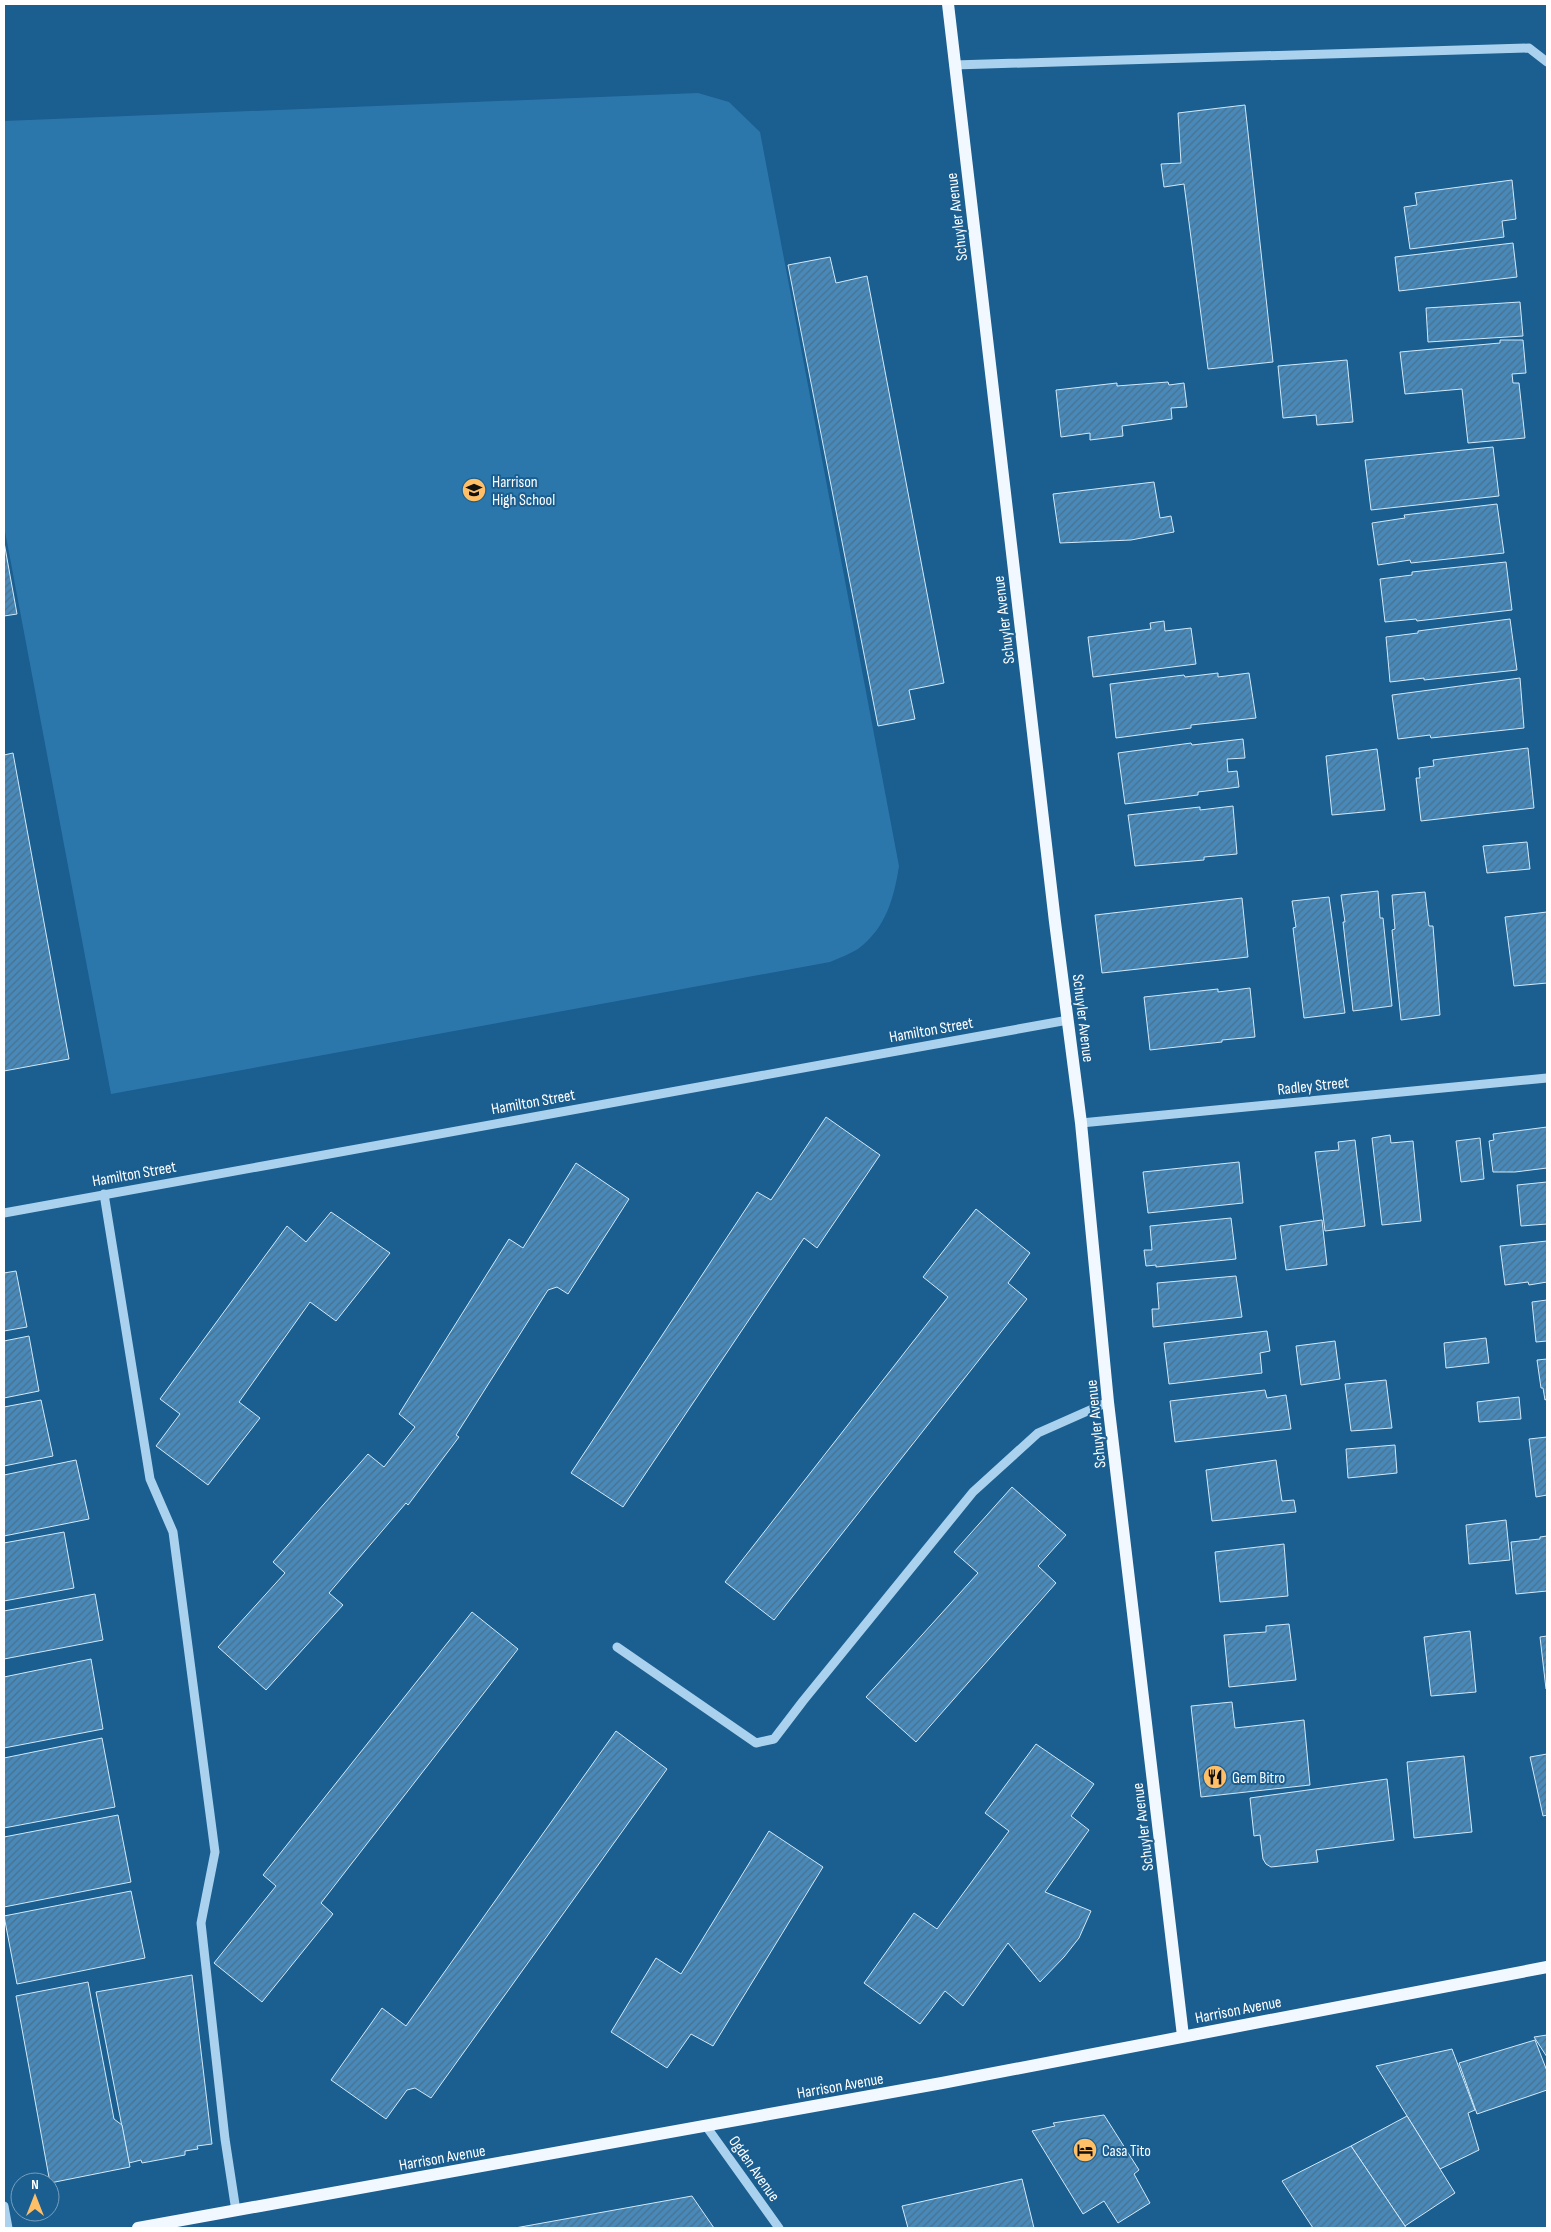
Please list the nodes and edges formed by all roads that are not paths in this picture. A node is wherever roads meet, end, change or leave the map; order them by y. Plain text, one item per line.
1 (948, 4) edge
2 (1547, 62) edge
3 (954, 66) junction
4 (1068, 1020) junction
5 (1547, 1078) edge
6 (1081, 1123) junction
7 (104, 1194) junction
8 (4, 1213) edge
9 (1108, 1402) junction
10 (617, 1647) dead end
11 (1547, 1967) edge
12 (1183, 2036) junction
13 (706, 2126) junction
14 (4, 2206) edge
15 (236, 2211) junction
16 (8, 2228) edge
17 (138, 2228) edge
18 (779, 2228) edge

1 - 3 main road, Schuyler Avenue
2 - 3 street
3 - 4 main road, Schuyler Avenue
4 - 6 main road, Schuyler Avenue
4 - 7 street, Hamilton Street
5 - 6 street, Radley Street
6 - 9 main road, Schuyler Avenue
7 - 8 street, Hamilton Street
7 - 15 street
9 - 10 street
9 - 12 main road, Schuyler Avenue
11 - 12 main road, Harrison Avenue
12 - 13 main road, Harrison Avenue
13 - 15 main road, Harrison Avenue
13 - 18 street, Ogden Avenue
14 - 16 street
15 - 17 main road, Harrison Avenue

